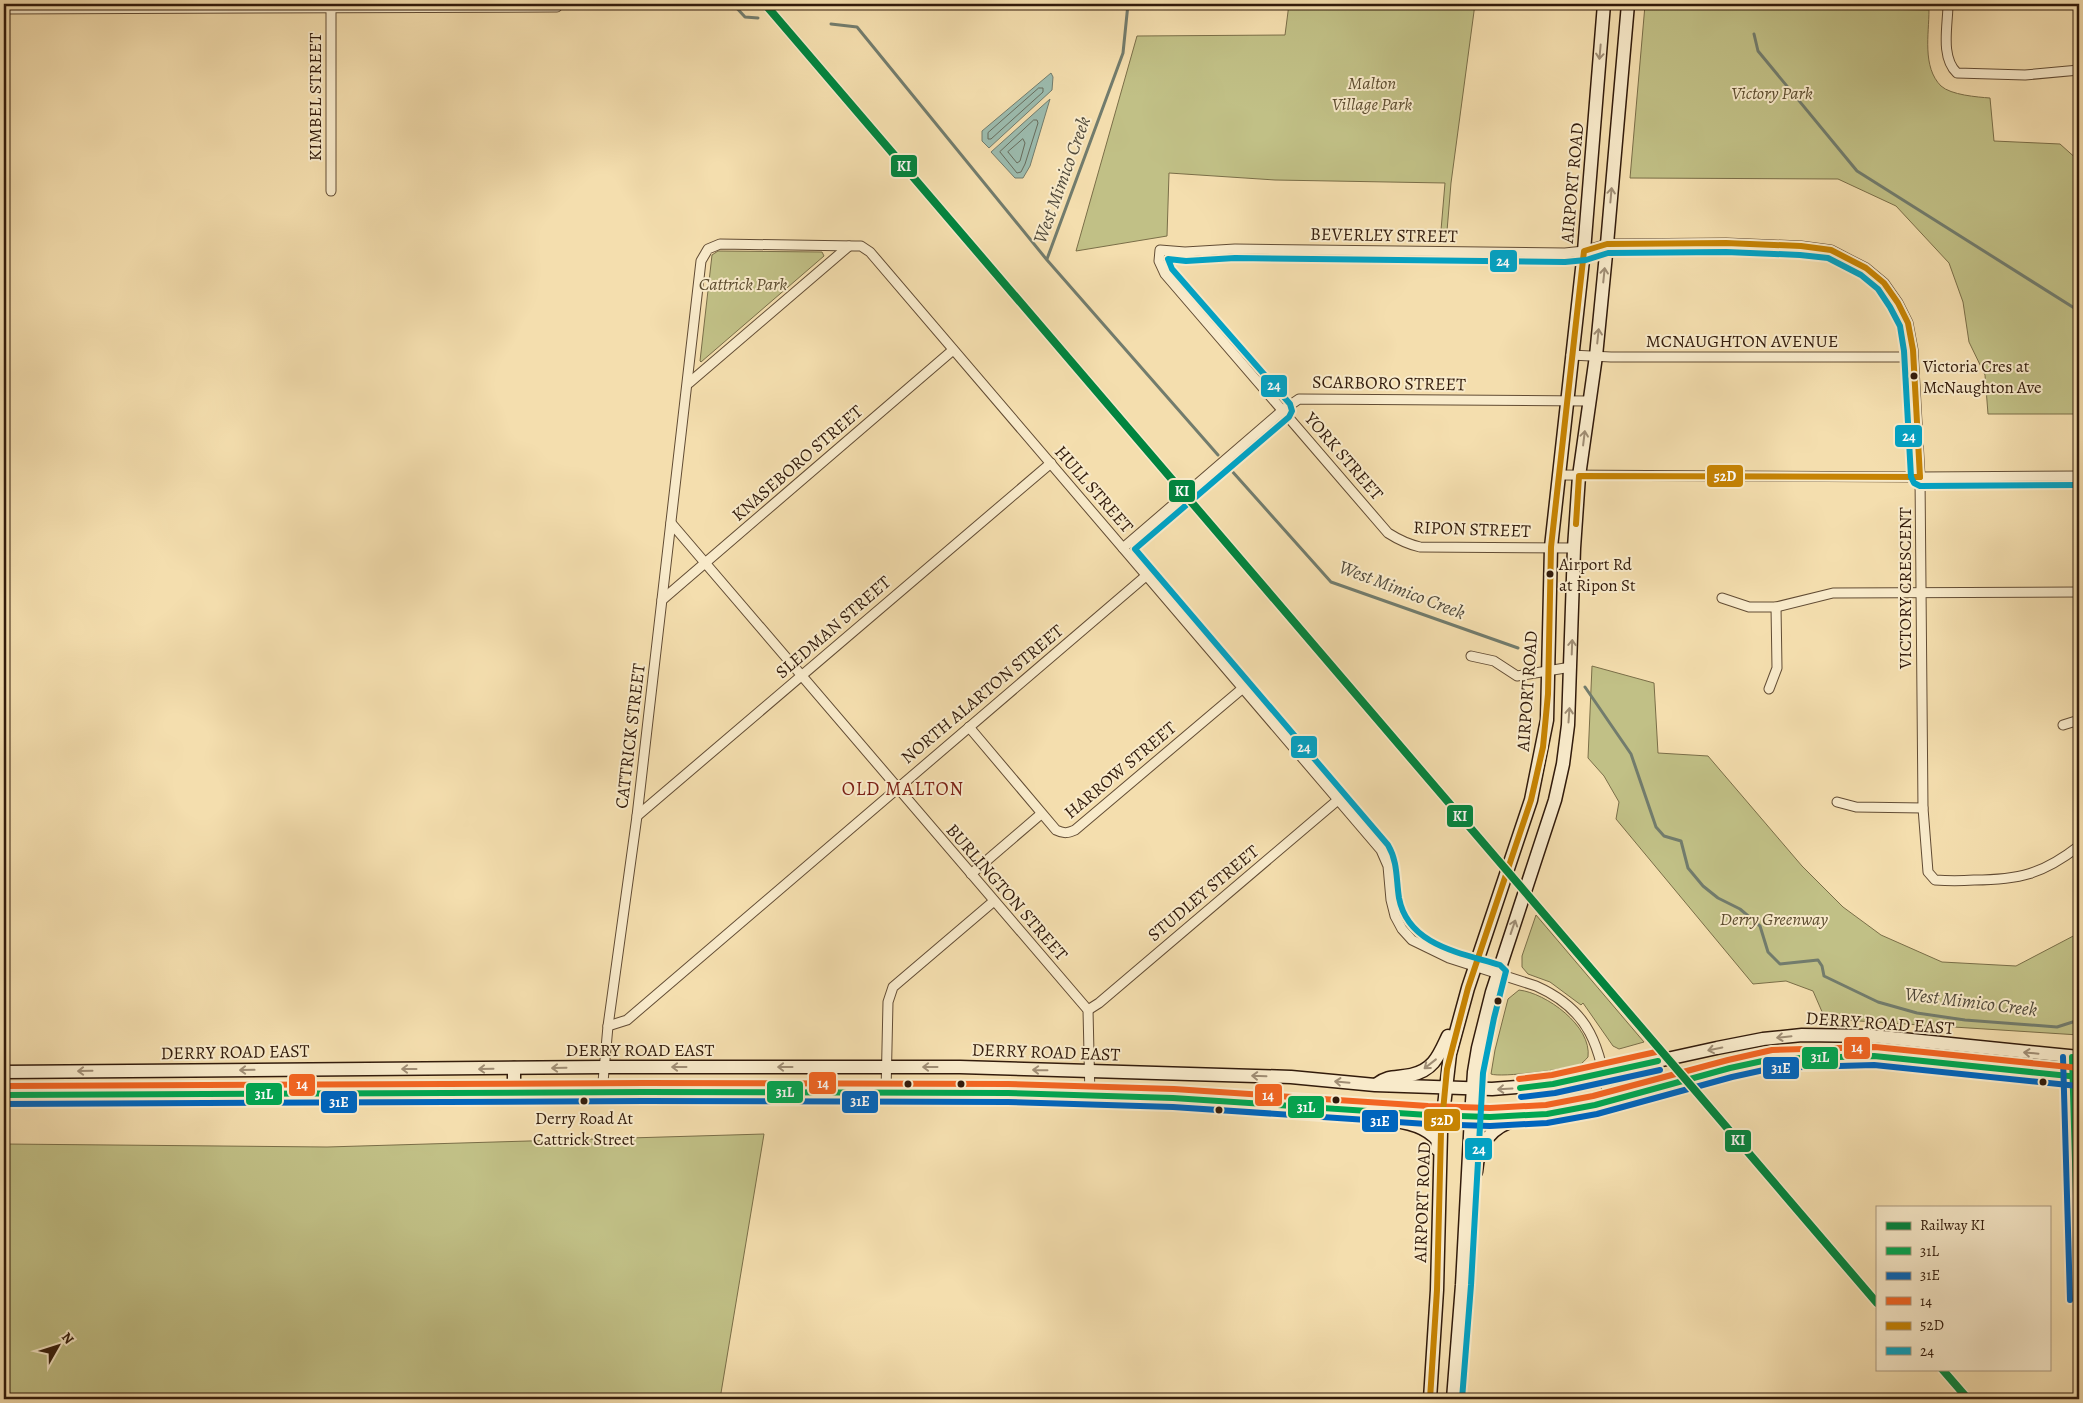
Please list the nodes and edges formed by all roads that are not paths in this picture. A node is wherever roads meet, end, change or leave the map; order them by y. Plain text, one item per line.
1 (1604, 4) edge
2 (1628, 4) edge
3 (1948, 4) edge
4 (331, 6) edge
5 (558, 7) dead end
6 (4, 9) edge
7 (1626, 20) junction
8 (1602, 23) junction
9 (2079, 70) edge
10 (332, 191) dead end
11 (1608, 244) junction
12 (849, 246) junction
13 (1160, 250) joint
14 (1584, 251) junction
15 (953, 350) junction
16 (1571, 355) junction
17 (1596, 356) junction
18 (1913, 357) junction
19 (688, 383) junction
20 (1588, 401) junction
21 (1568, 402) junction
22 (1283, 410) junction
23 (1050, 463) junction
24 (1559, 475) junction
25 (1579, 476) junction
26 (2079, 476) edge
27 (1920, 477) junction
28 (671, 523) junction
29 (1400, 540) joint
30 (1551, 547) junction
31 (1123, 548) junction
32 (1574, 548) junction
33 (706, 564) junction
34 (1146, 575) junction
35 (2079, 592) edge
36 (1920, 593) junction
37 (1722, 598) dead end
38 (662, 600) junction
39 (1776, 606) junction
40 (1472, 656) dead end
41 (1571, 667) junction
42 (1549, 671) junction
43 (801, 676) junction
44 (1243, 688) junction
45 (1769, 689) dead end
46 (2079, 720) edge
47 (2063, 725) dead end
48 (969, 727) junction
49 (898, 788) junction
50 (1339, 799) junction
51 (1837, 802) dead end
52 (1923, 808) junction
53 (1041, 814) junction
54 (637, 816) junction
55 (2079, 846) edge
56 (971, 874) junction
57 (994, 901) junction
58 (1475, 966) junction
59 (1498, 973) junction
60 (1088, 1010) junction
61 (1457, 1025) junction
62 (608, 1026) junction
63 (2079, 1057) edge
64 (605, 1067) junction
65 (886, 1067) junction
66 (514, 1068) junction
67 (1089, 1071) junction
68 (4, 1072) edge
69 (1604, 1074) junction
70 (2079, 1077) edge
71 (1376, 1085) junction
72 (1446, 1088) junction
73 (1473, 1089) junction
74 (514, 1092) junction
75 (886, 1092) junction
76 (602, 1093) junction
77 (4, 1095) edge
78 (1090, 1096) junction
79 (1609, 1102) junction
80 (1355, 1109) junction
81 (1547, 1114) junction
82 (1443, 1116) junction
83 (1471, 1116) junction
84 (1438, 1219) junction
85 (1466, 1220) junction
86 (1430, 1399) edge
87 (1454, 1399) edge

1 - 8 main road, AIRPORT ROAD
2 - 7 main road
3 - 9 street
4 - 5 street
4 - 6 street
4 - 10 street, KIMBEL STREET
7 - 8 main road
11 -> 7 main road
8 -> 14 main road, AIRPORT ROAD
11 - 14 street, BEVERLEY STREET
17 -> 11 main road
11 - 18 street, VICTORY CRESCENT
12 - 15 street, HULL STREET
12 - 19 street
12 - 19 street, HULL STREET
13 - 14 street, BEVERLEY STREET
13 - 22 street, YORK STREET
14 - 16 main road, AIRPORT ROAD
15 - 23 street, HULL STREET
15 - 33 street, KNASEBORO STREET
16 - 17 street, MCNAUGHTON AVENUE
16 - 21 main road, AIRPORT ROAD
17 - 18 street, MCNAUGHTON AVENUE
17 - 20 main road
18 - 27 street, VICTORY CRESCENT
19 - 28 street, CATTRICK STREET
20 - 21 street, SCARBORO STREET
25 -> 20 main road
21 - 22 street, SCARBORO STREET
21 - 24 main road, AIRPORT ROAD
22 - 29 street, YORK STREET
22 - 31 street, SCARBORO STREET
23 - 31 street, HULL STREET
23 - 43 street, SLEDMAN STREET
24 - 25 street
24 - 30 main road, AIRPORT ROAD
25 - 27 street
25 - 32 main road
26 - 27 street
27 - 36 street, VICTORY CRESCENT
28 - 33 street, BURLINGTON STREET
28 - 38 street, CATTRICK STREET
29 - 30 street, RIPON STREET
30 - 32 street, RIPON STREET
30 - 42 main road, AIRPORT ROAD
31 - 34 street, HULL STREET
41 -> 32 main road
33 - 38 street, KNASEBORO STREET
33 - 43 street, BURLINGTON STREET
34 - 44 street, HULL STREET
34 - 48 street, NORTH ALARTON STREET
35 - 36 street
36 - 39 street
36 - 52 street, VICTORY CRESCENT
37 - 39 street
38 - 54 street, CATTRICK STREET
39 - 45 street
40 - 42 street
41 - 42 street
59 -> 41 main road
42 - 58 main road, AIRPORT ROAD
43 - 49 street, BURLINGTON STREET
43 - 54 street, SLEDMAN STREET
44 - 50 street, HULL STREET
44 - 53 street, HARROW STREET
46 - 47 street
48 - 49 street, NORTH ALARTON STREET
48 - 53 street
49 - 56 street, BURLINGTON STREET
49 - 62 street, NORTH ALARTON STREET
50 - 58 street, HULL STREET
50 - 60 street, STUDLEY STREET
51 - 52 street
52 - 55 street, VICTORY CRESCENT
53 - 56 street, HARROW STREET
54 - 62 street, CATTRICK STREET
56 - 57 street, BURLINGTON STREET
57 - 60 street, BURLINGTON STREET
57 - 65 street
58 - 59 street, HULL STREET
58 - 61 main road, AIRPORT ROAD
59 - 69 street, HULL STREET
59 - 73 main road
60 - 67 street
61 -> 71 main road
61 - 72 main road, AIRPORT ROAD
62 - 64 street, CATTRICK STREET
63 -> 69 main road, DERRY ROAD EAST
65 -> 64 main road, DERRY ROAD EAST
64 -> 66 main road, DERRY ROAD EAST
64 - 76 street, CATTRICK STREET
67 -> 65 main road, DERRY ROAD EAST
65 - 75 street
66 -> 68 main road, DERRY ROAD EAST
66 - 74 main road
71 -> 67 main road, DERRY ROAD EAST
67 - 78 street
69 -> 73 main road, DERRY ROAD EAST
69 - 79 street, HULL STREET
70 - 79 main road, DERRY ROAD EAST
71 - 72 main road, DERRY ROAD EAST
72 - 73 main road, DERRY ROAD EAST
72 - 82 main road, AIRPORT ROAD
73 - 83 main road
74 - 76 main road, DERRY ROAD EAST
74 - 77 main road, DERRY ROAD EAST
75 - 76 main road, DERRY ROAD EAST
75 - 78 main road, DERRY ROAD EAST
78 - 80 main road, DERRY ROAD EAST
79 - 81 main road, DERRY ROAD EAST
80 - 82 main road, DERRY ROAD EAST
80 - 84 main road
81 - 83 main road, DERRY ROAD EAST
81 - 85 main road
82 - 83 main road, DERRY ROAD EAST
82 - 84 main road, AIRPORT ROAD
83 - 85 main road
84 - 86 main road, AIRPORT ROAD
85 - 87 main road

